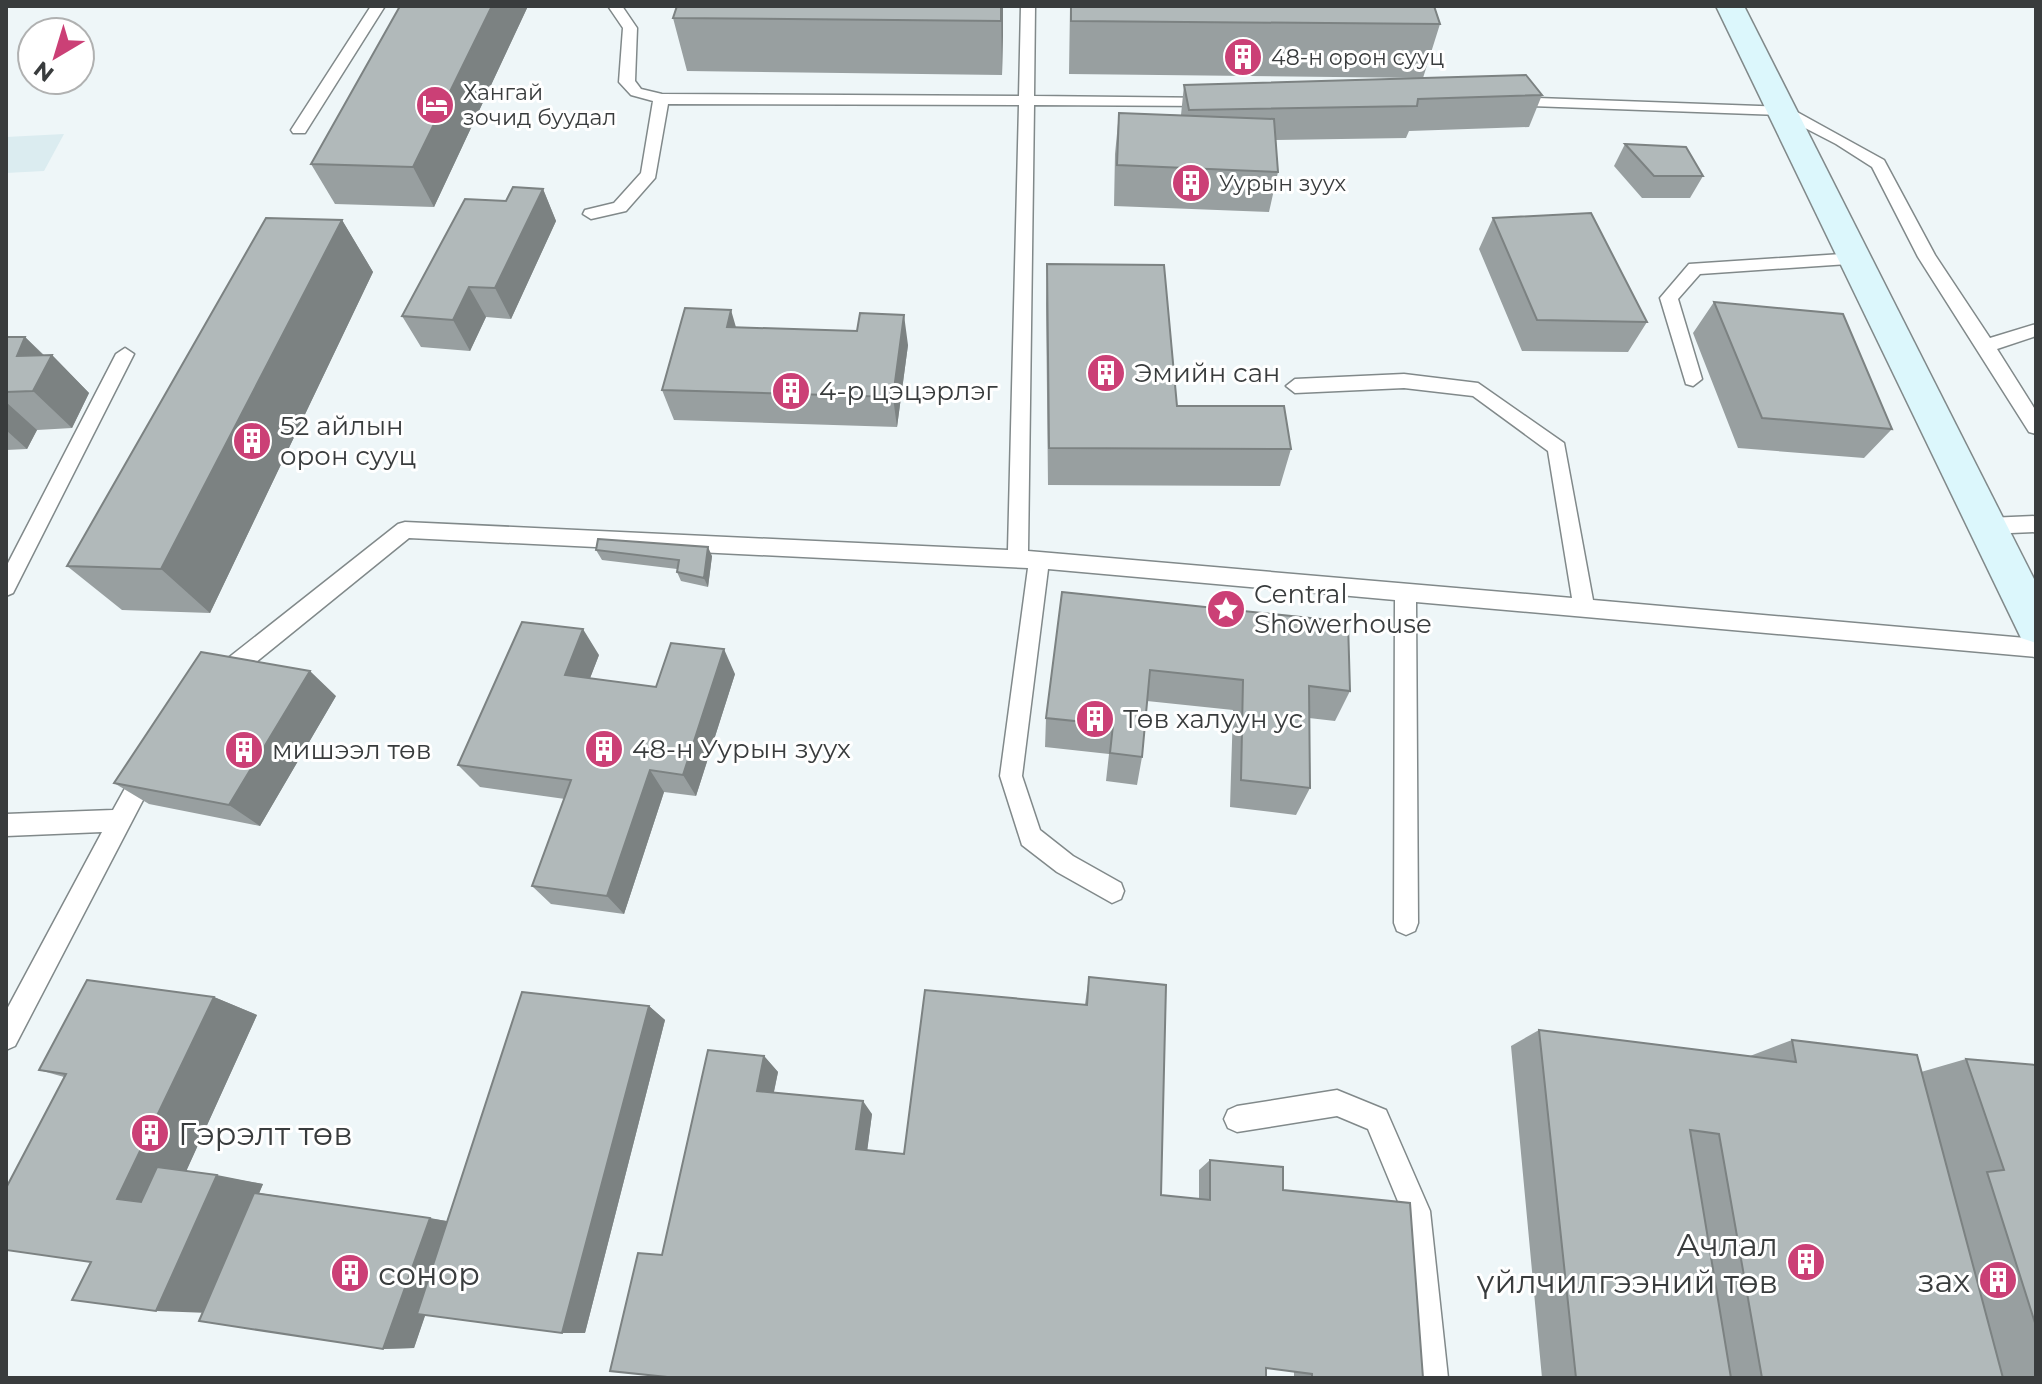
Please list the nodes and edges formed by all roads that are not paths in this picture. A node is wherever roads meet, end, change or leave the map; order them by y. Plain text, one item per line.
1 (378, 6) edge
2 (615, 6) edge
3 (1028, 6) edge
4 (1730, 6) edge
5 (661, 99) junction
6 (1026, 101) junction
7 (1229, 101) edge
8 (1495, 102) edge
9 (1783, 110) junction
10 (299, 130) dead end
11 (591, 214) dead end
12 (1857, 259) junction
13 (2036, 330) edge
14 (1986, 346) junction
15 (125, 354) dead end
16 (1693, 379) dead end
17 (1295, 386) dead end
18 (2036, 427) edge
19 (2036, 524) edge
20 (1988, 526) junction
21 (1028, 559) junction
22 (6, 587) edge
23 (1405, 593) junction
24 (1584, 608) junction
25 (2036, 625) edge
26 (2036, 648) edge
27 (202, 692) edge
28 (154, 757) edge
29 (120, 821) junction
30 (6, 825) edge
31 (1112, 891) dead end
32 (1406, 923) dead end
33 (6, 1037) edge
34 (1237, 1119) dead end
35 (1433, 1378) edge

1 - 10 lane
2 - 5 lane
3 - 6 lane
4 - 9 street
5 - 6 lane
5 - 11 lane
6 - 7 lane
6 - 21 lane
8 - 9 lane
9 - 12 street
9 - 14 lane
12 - 16 lane
12 - 20 street
13 - 14 lane
14 - 18 lane
15 - 22 lane
17 - 24 lane
19 - 20 lane
20 - 25 street
21 - 23 lane
21 - 27 lane
21 - 31 lane
23 - 24 lane
23 - 32 lane
24 - 26 lane
28 - 29 lane
29 - 30 lane
29 - 33 lane
34 - 35 lane

